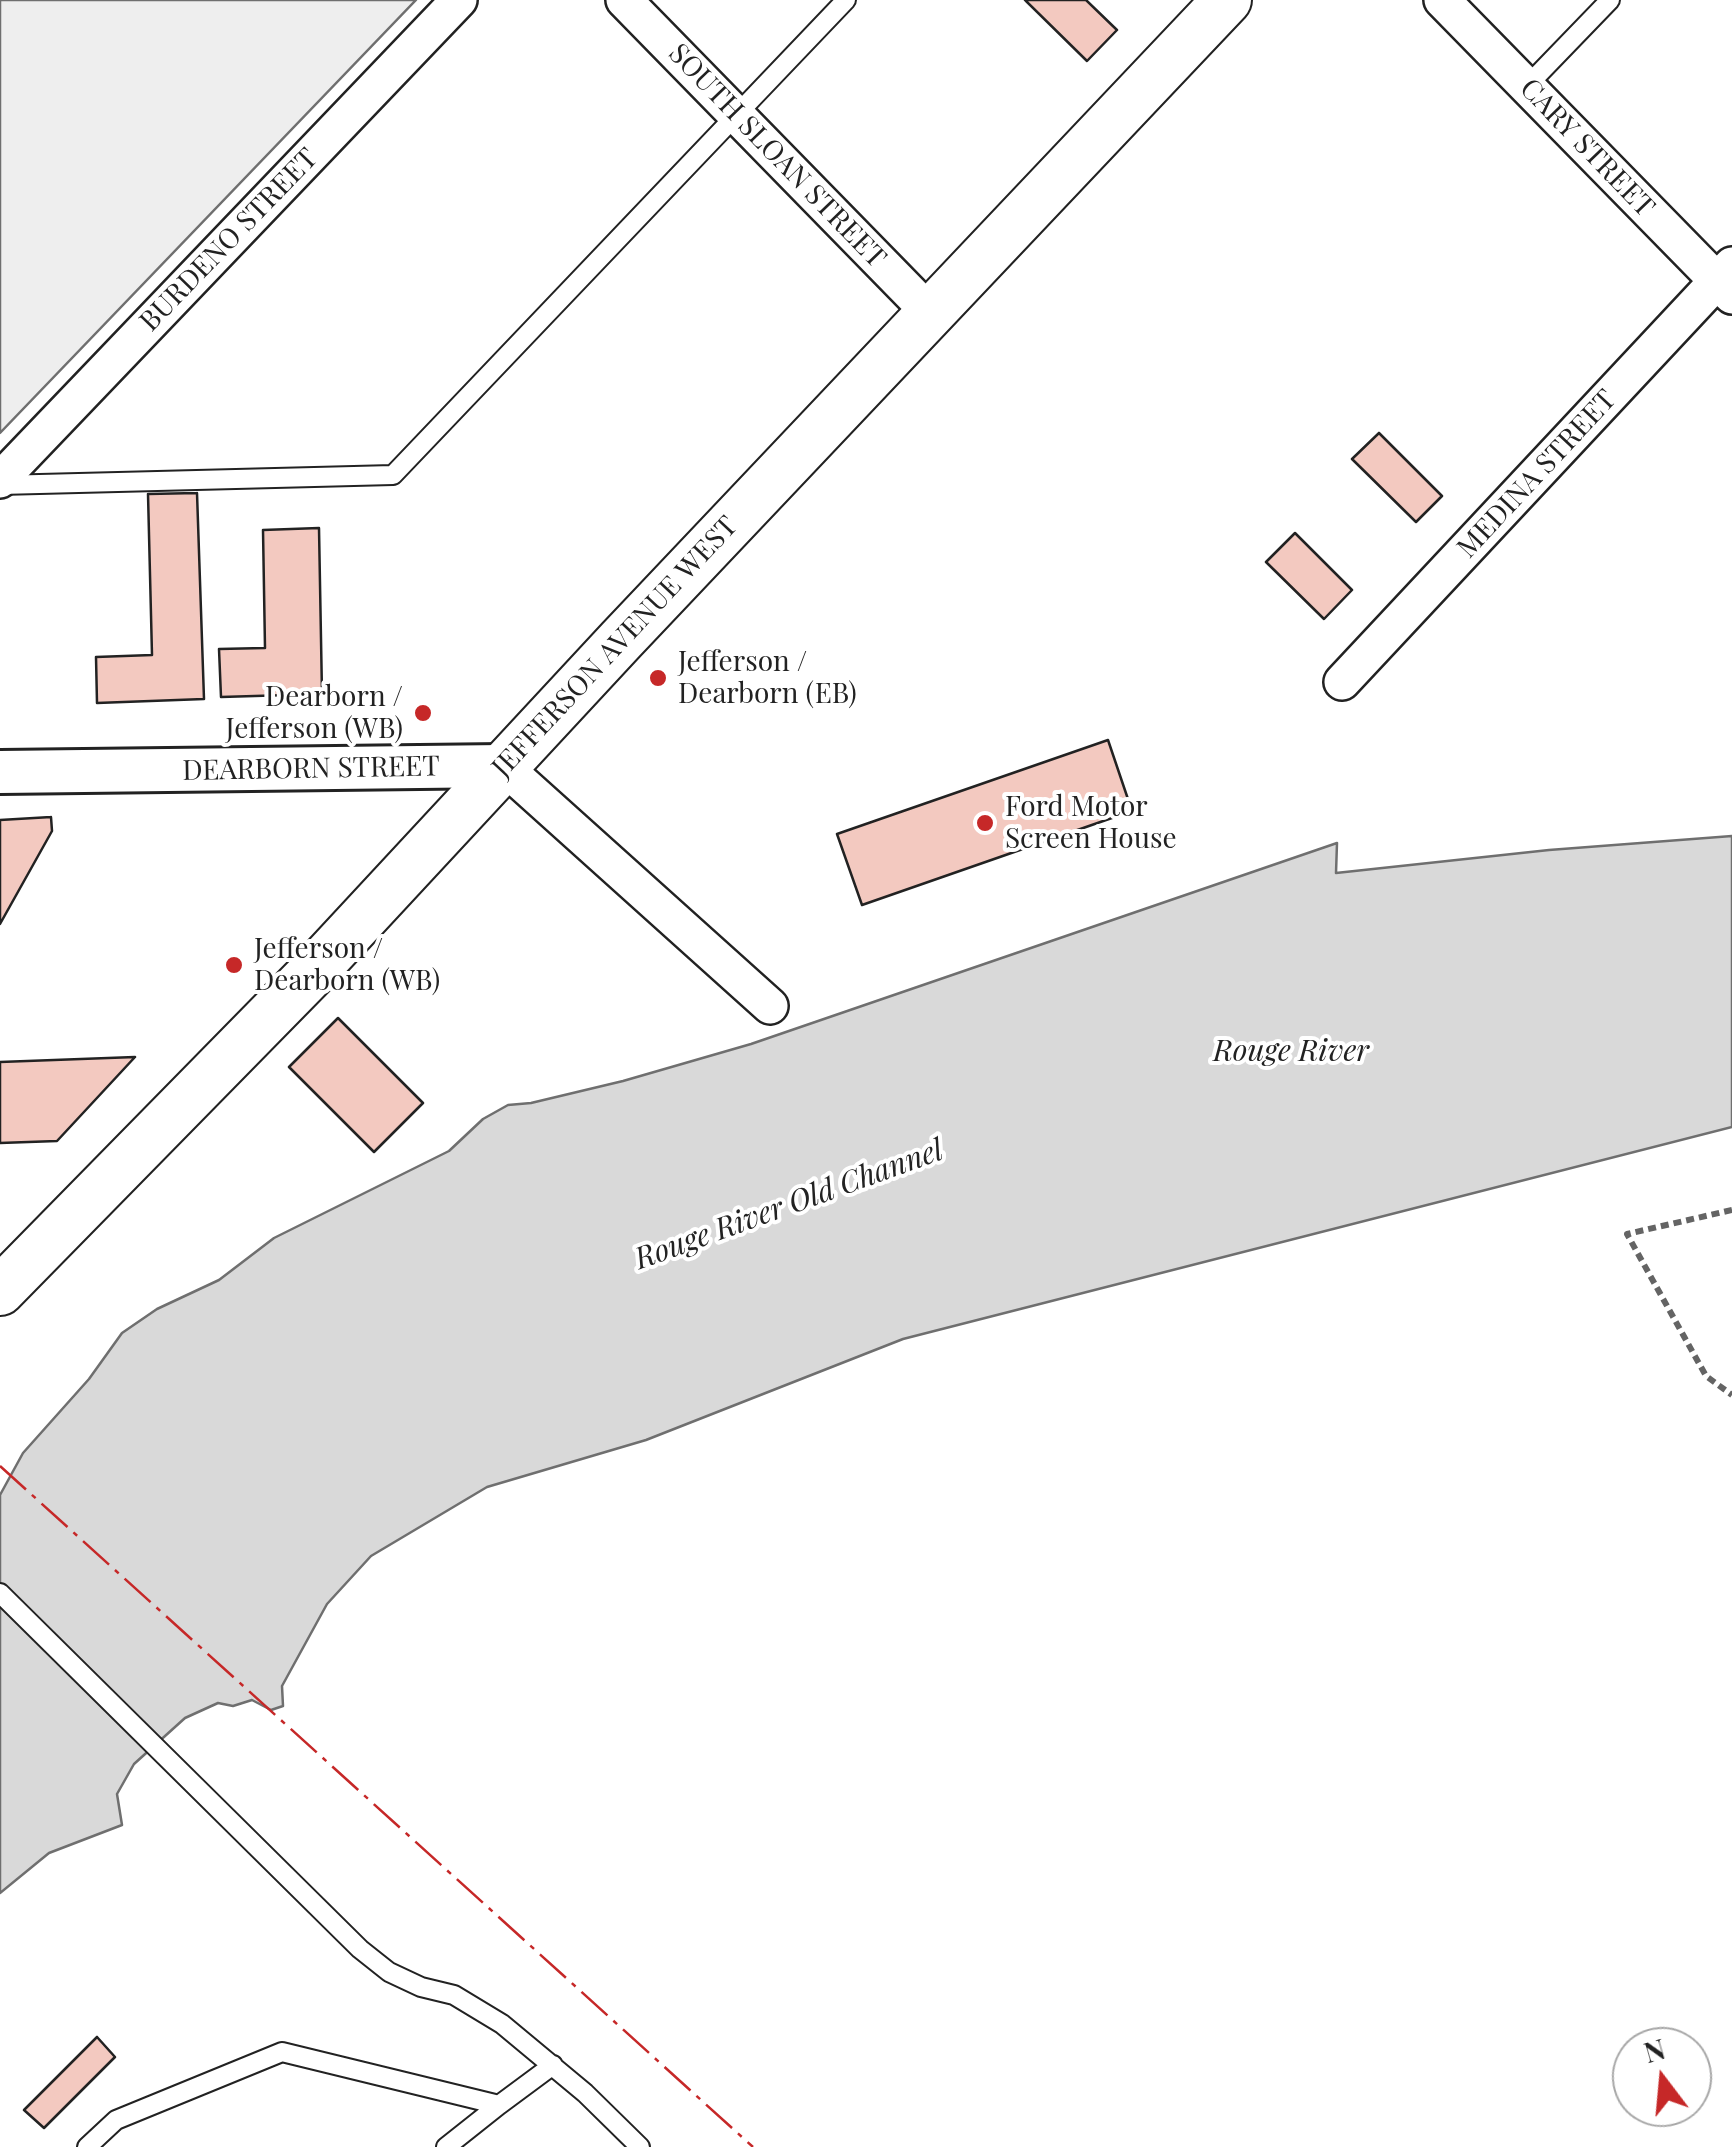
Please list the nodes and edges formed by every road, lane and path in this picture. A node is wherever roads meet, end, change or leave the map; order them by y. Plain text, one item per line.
1 (459, 0) edge
2 (624, 0) edge
3 (846, 0) edge
4 (1227, 0) edge
5 (1442, 0) edge
6 (1610, 0) edge
7 (1527, 86) junction
8 (738, 114) junction
9 (1727, 281) edge
10 (930, 313) junction
11 (0, 482) edge
12 (1342, 682) dead end
13 (502, 766) junction
14 (0, 772) edge
15 (770, 1006) dead end
16 (1732, 1210) edge
17 (0, 1290) edge
18 (1732, 1395) edge
19 (0, 1593) edge
20 (554, 2065) junction
21 (499, 2105) junction
22 (87, 2147) edge
23 (446, 2147) edge
24 (640, 2147) edge

1 - 11 street, BURDENO STREET
2 - 8 street, SOUTH SLOAN STREET
3 - 8 lane
4 - 10 main road, JEFFERSON AVENUE WEST
5 - 7 street, CARY STREET
6 - 7 lane
7 - 9 street, CARY STREET
8 - 10 street, SOUTH SLOAN STREET
8 - 11 lane
9 - 12 street, MEDINA STREET
10 - 13 main road, JEFFERSON AVENUE WEST
13 - 14 street, DEARBORN STREET
13 - 15 street
13 - 17 main road, JEFFERSON AVENUE WEST
16 - 18 path
19 - 20 lane
20 - 21 lane
20 - 24 lane
21 - 22 lane
21 - 23 lane

